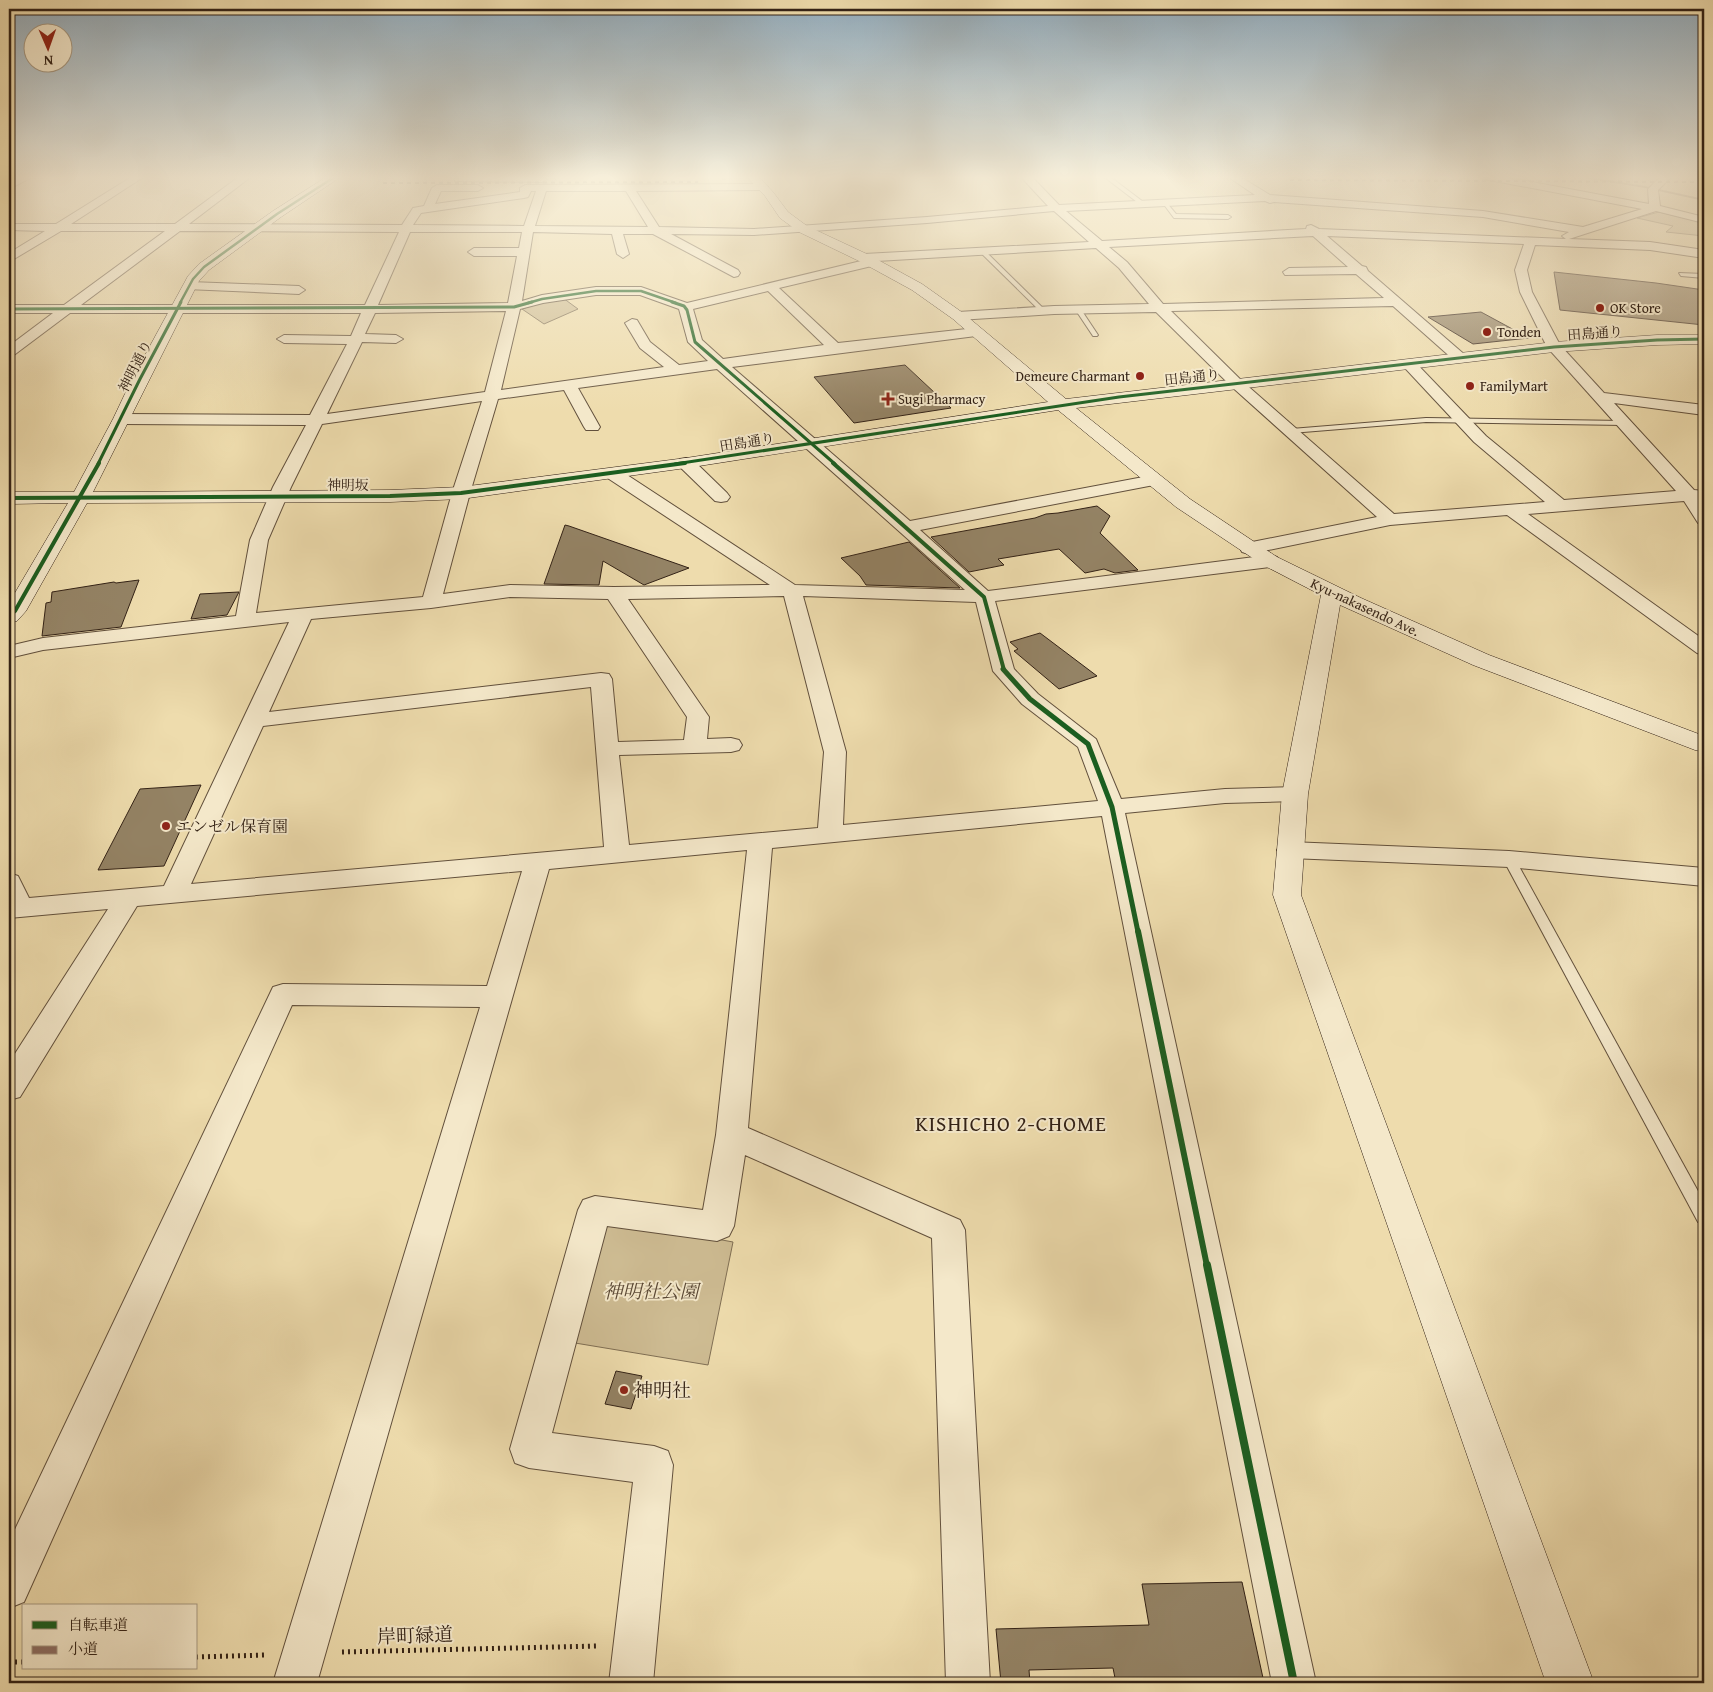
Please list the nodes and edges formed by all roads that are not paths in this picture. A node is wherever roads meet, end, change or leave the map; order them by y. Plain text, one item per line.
1 (141, 255) edge
2 (221, 255) edge
3 (394, 255) edge
4 (523, 255) edge
5 (699, 255) edge
6 (857, 255) edge
7 (925, 255) edge
8 (986, 255) edge
9 (1111, 255) edge
10 (1344, 255) edge
11 (1526, 255) edge
12 (868, 260) junction
13 (1362, 270) junction
14 (1289, 272) dead end
15 (734, 274) dead end
16 (1681, 274) dead end
17 (1704, 276) edge
18 (190, 286) junction
19 (770, 287) junction
20 (299, 290) dead end
21 (1398, 302) junction
22 (514, 307) junction
23 (685, 307) junction
24 (1159, 307) junction
25 (9, 308) edge
26 (68, 309) junction
27 (178, 309) junction
28 (370, 309) junction
29 (1078, 309) junction
30 (1043, 311) junction
31 (958, 316) junction
32 (632, 324) dead end
33 (976, 332) junction
34 (1095, 334) dead end
35 (284, 339) dead end
36 (356, 339) junction
37 (396, 339) dead end
38 (1704, 340) edge
39 (1554, 347) junction
40 (835, 348) junction
41 (9, 352) edge
42 (1460, 358) junction
43 (719, 364) junction
44 (1409, 364) junction
45 (676, 370) junction
46 (569, 384) junction
47 (1238, 384) junction
48 (492, 395) junction
49 (1600, 397) junction
50 (1062, 405) junction
51 (1704, 410) edge
52 (122, 419) junction
53 (315, 420) junction
54 (1462, 420) junction
55 (1624, 423) junction
56 (592, 427) dead end
57 (1291, 431) junction
58 (811, 443) junction
59 (686, 463) junction
60 (612, 473) junction
61 (1154, 480) junction
62 (461, 493) junction
63 (1696, 495) edge
64 (278, 496) junction
65 (721, 497) dead end
66 (9, 498) edge
67 (80, 498) junction
68 (1560, 506) junction
69 (1511, 510) junction
70 (1704, 519) edge
71 (1390, 520) junction
72 (906, 527) junction
73 (1249, 548) junction
74 (1270, 561) junction
75 (792, 591) junction
76 (1332, 592) junction
77 (614, 593) junction
78 (984, 597) junction
79 (431, 602) junction
80 (303, 614) junction
81 (9, 616) edge
82 (245, 620) junction
83 (1704, 649) edge
84 (9, 652) edge
85 (254, 720) junction
86 (730, 745) dead end
87 (1704, 745) edge
88 (695, 746) junction
89 (607, 749) junction
90 (1295, 794) junction
91 (1112, 807) junction
92 (830, 834) junction
93 (760, 841) junction
94 (1290, 850) junction
95 (617, 854) junction
96 (1509, 859) junction
97 (538, 861) junction
98 (1704, 877) edge
99 (9, 882) edge
100 (173, 895) junction
101 (128, 899) junction
102 (15, 909) edge
103 (498, 997) junction
104 (9, 1088) edge
105 (732, 1135) junction
106 (1704, 1216) edge
107 (9, 1587) edge
108 (299, 1668) edge
109 (631, 1683) edge
110 (968, 1683) edge
111 (1294, 1683) edge
112 (1570, 1683) edge

1 - 26 street
2 - 18 street, 神明通り
3 - 28 street
4 - 22 street
5 - 15 street
6 - 12 street, Kyu-nakasendo Ave.
7 - 12 street
8 - 30 lane
9 - 24 street
10 - 13 street
11 - 39 street
12 - 19 street
12 - 31 street, Kyu-nakasendo Ave.
13 - 14 street
13 - 21 street
16 - 17 lane
18 - 20 street
18 - 27 street, 神明通り
19 - 23 street
19 - 40 street
21 - 24 street
21 - 42 street
22 - 23 street
22 - 28 street
22 - 48 street
23 - 43 street
24 - 29 street
24 - 47 street
25 - 26 street
26 - 27 street
26 - 41 street
27 - 28 street
27 - 52 street, 神明通り
28 - 36 street
29 - 30 street
29 - 34 lane
30 - 31 street
31 - 33 street, Kyu-nakasendo Ave.
32 - 45 street
33 - 40 street
33 - 50 street, Kyu-nakasendo Ave.
35 - 36 street
36 - 37 street
36 - 53 street
38 - 39 street, 田島通り
39 - 42 street, 田島通り
39 - 49 street
40 - 43 street
42 - 44 street, 田島通り
43 - 45 street
43 - 58 street
44 - 47 street, 田島通り
44 - 54 street
45 - 46 street
46 - 48 street
46 - 56 street
47 - 50 street, 田島通り
47 - 57 street
48 - 53 street
48 - 62 street
49 - 51 street
49 - 55 street
50 - 58 street, 田島通り
50 - 61 street, Kyu-nakasendo Ave.
52 - 53 street
52 - 67 street, 神明通り
53 - 64 street
54 - 55 lane
54 - 57 lane
54 - 68 street
55 - 63 street
57 - 71 street
58 - 59 street, 田島通り
58 - 72 street
59 - 60 street, 神明坂
59 - 65 street
60 - 62 street, 神明坂
60 - 75 street
61 - 72 street
61 - 73 street, Kyu-nakasendo Ave.
62 - 64 street, 神明坂
62 - 79 street
63 - 68 street
63 - 70 street
64 - 67 street, 神明坂
64 - 82 street
66 - 67 street, 神明坂
67 - 81 street, 神明通り
68 - 69 street
69 - 71 street
69 - 83 street
71 - 73 street
72 - 78 street
73 - 74 street, Kyu-nakasendo Ave.
74 - 76 street, Kyu-nakasendo Ave.
74 - 78 street
75 - 77 street
75 - 78 street
75 - 92 street
76 - 87 street, Kyu-nakasendo Ave.
76 - 90 street
77 - 79 street
77 - 88 street
78 - 91 street
79 - 80 street
80 - 82 street
80 - 85 street
82 - 84 street
85 - 89 street
85 - 100 street
86 - 88 street
88 - 89 street
89 - 95 street
90 - 91 street
90 - 94 street
91 - 92 street
91 - 111 street
92 - 93 street
93 - 95 street
93 - 105 street
94 - 96 street
94 - 112 street
95 - 97 street
96 - 98 street
96 - 106 lane
97 - 100 street
97 - 103 street
99 - 102 street
100 - 101 street
101 - 102 street
101 - 104 street
103 - 107 street
103 - 108 street
105 - 109 street
105 - 110 street

